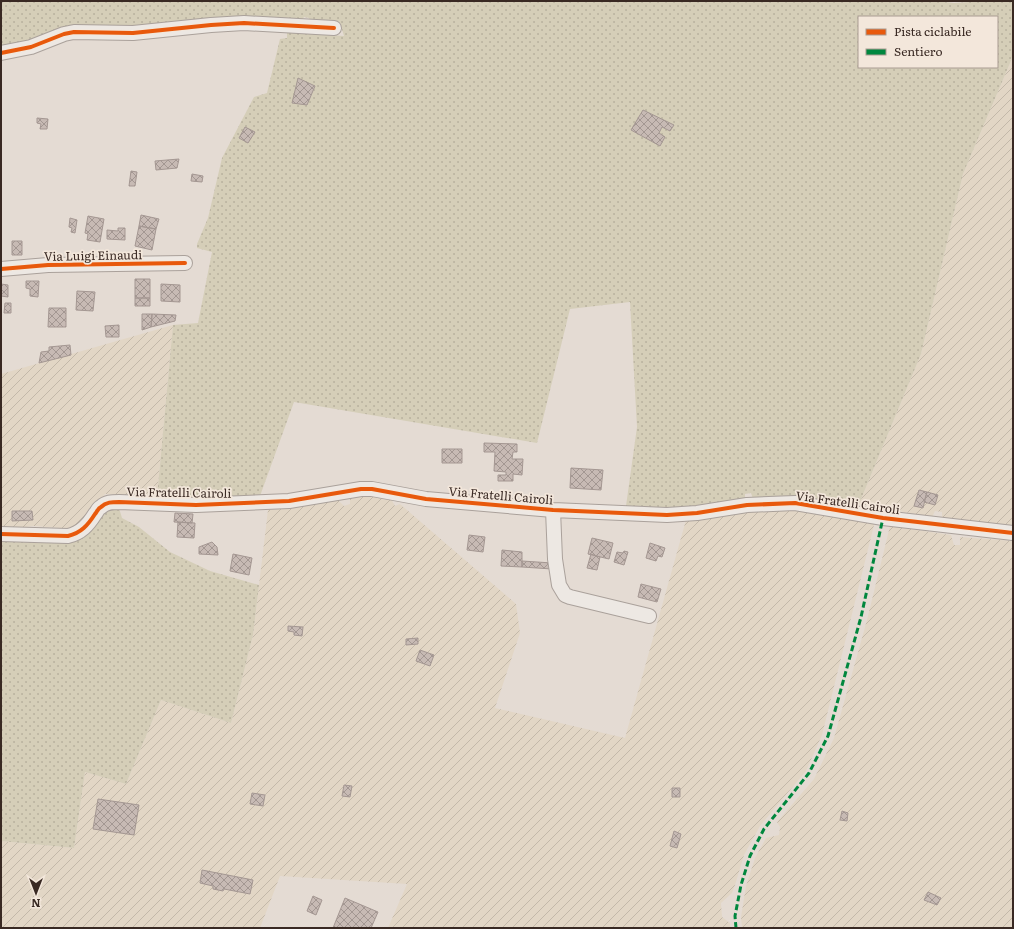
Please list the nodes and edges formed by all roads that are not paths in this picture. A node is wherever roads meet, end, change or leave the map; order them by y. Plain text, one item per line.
1 (334, 28) dead end
2 (1, 53) edge
3 (185, 263) dead end
4 (1, 269) edge
5 (553, 510) junction
6 (1013, 533) edge
7 (1, 534) edge
8 (648, 616) dead end

1 - 2 street
3 - 4 street, Via Luigi Einaudi
5 - 6 street, Via Fratelli Cairoli
5 - 7 street, Via Fratelli Cairoli
5 - 8 street

